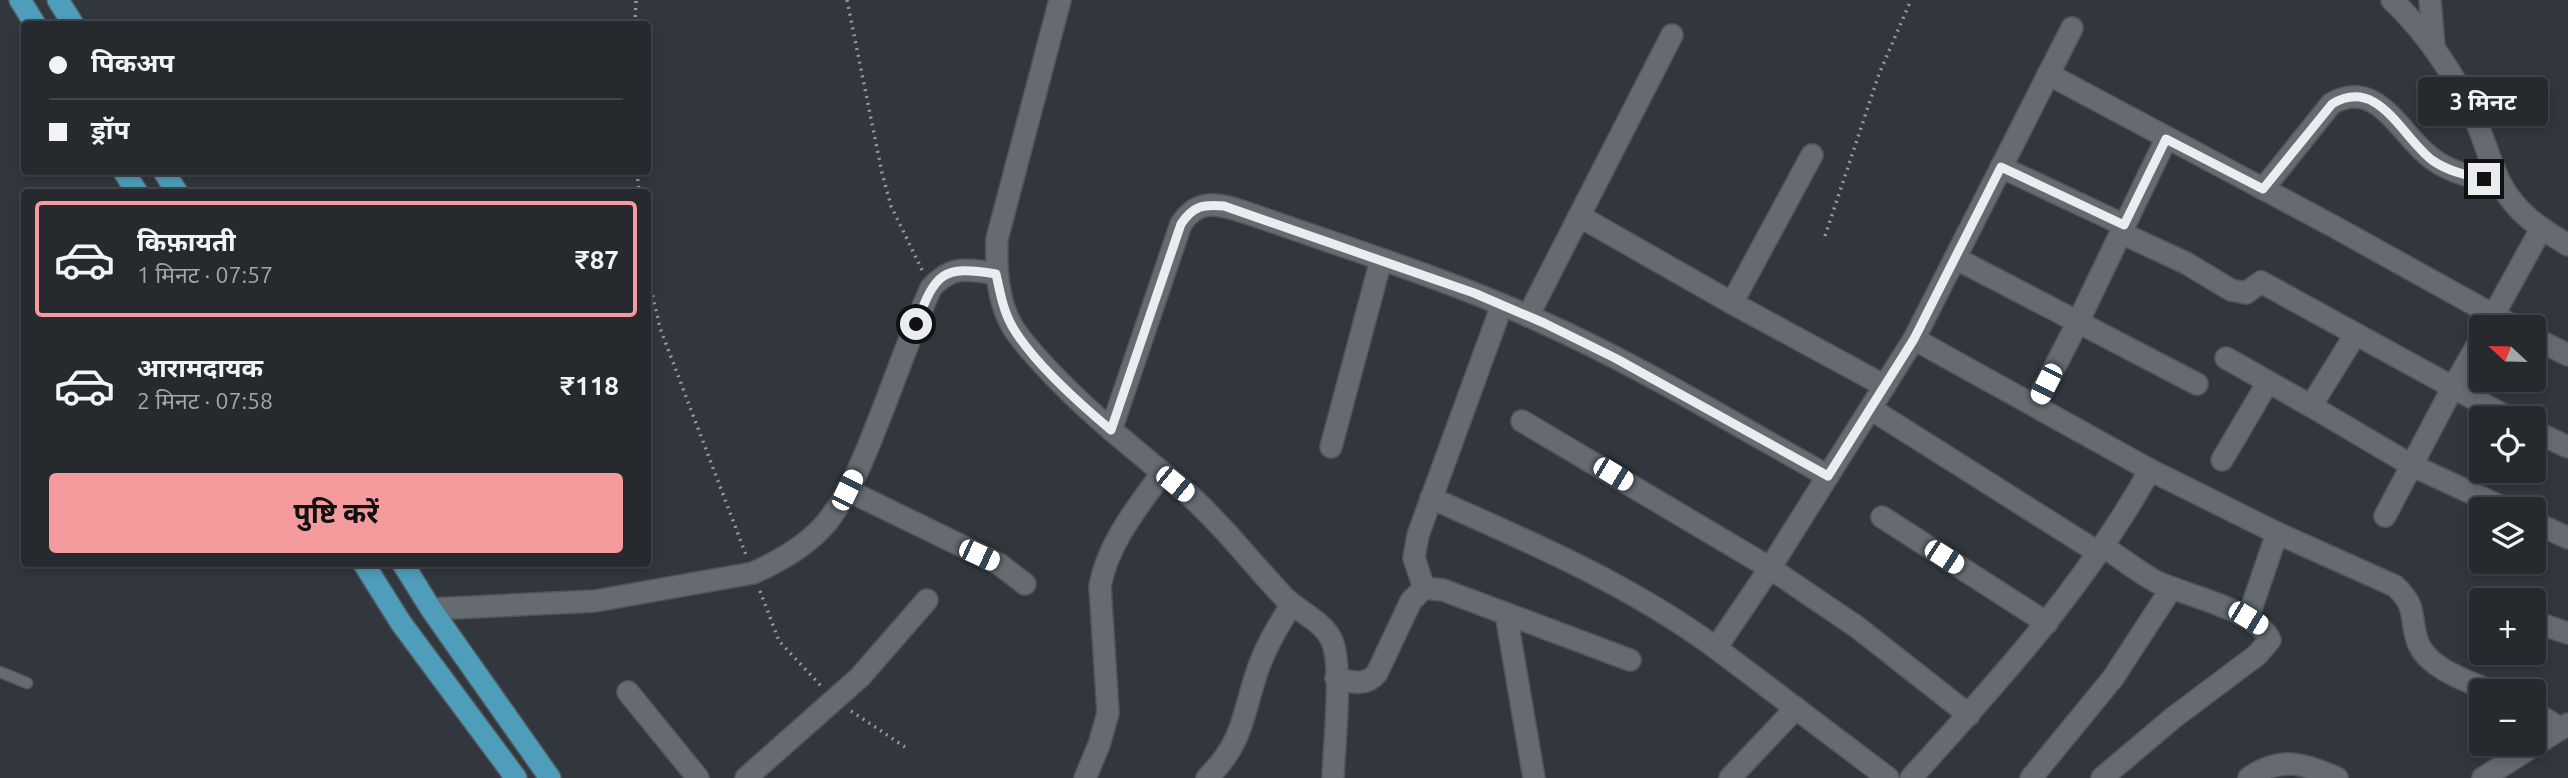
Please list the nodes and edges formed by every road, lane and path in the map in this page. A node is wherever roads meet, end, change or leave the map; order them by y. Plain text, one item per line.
1 (20, 0) edge
2 (58, 0) edge
3 (636, 0) edge
4 (847, 0) edge
5 (1060, 0) edge
6 (1911, 0) edge
7 (2392, 0) edge
8 (2430, 0) edge
9 (33, 21) edge
10 (71, 21) edge
11 (635, 21) edge
12 (2072, 28) dead end
13 (1672, 35) dead end
14 (2434, 46) junction
15 (2048, 74) junction
16 (2166, 139) junction
17 (1812, 155) dead end
18 (2001, 167) junction
19 (2500, 183) junction
20 (2263, 189) junction
21 (1579, 216) junction
22 (2122, 229) junction
23 (2541, 229) junction
24 (1825, 236) dead end
25 (2568, 244) edge
26 (1955, 258) junction
27 (1381, 260) junction
28 (996, 274) junction
29 (651, 288) edge
30 (931, 288) junction
31 (1732, 303) junction
32 (1502, 305) junction
33 (2478, 315) edge
34 (2494, 315) edge
35 (1528, 316) junction
36 (2078, 323) junction
37 (2355, 335) junction
38 (1914, 339) junction
39 (2546, 344) edge
40 (2568, 355) edge
41 (2226, 358) dead end
42 (2469, 359) edge
43 (2268, 382) junction
44 (2197, 384) dead end
45 (1885, 386) junction
46 (2452, 388) junction
47 (2035, 405) junction
48 (2486, 406) edge
49 (2311, 407) junction
50 (1871, 409) junction
51 (1522, 421) dead end
52 (1111, 430) junction
53 (2546, 437) edge
54 (1331, 447) dead end
55 (2568, 447) edge
56 (2222, 460) dead end
57 (2411, 465) junction
58 (2150, 470) junction
59 (1161, 473) junction
60 (1828, 476) junction
61 (847, 490) junction
62 (2480, 497) edge
63 (1431, 498) junction
64 (2385, 516) dead end
65 (1882, 517) dead end
66 (2546, 528) edge
67 (2277, 533) junction
68 (2568, 538) edge
69 (2102, 550) junction
70 (366, 567) edge
71 (405, 567) edge
72 (1770, 568) junction
73 (753, 573) junction
74 (1024, 584) dead end
75 (1424, 588) junction
76 (2171, 589) junction
77 (927, 600) dead end
78 (1291, 605) junction
79 (431, 609) junction
80 (1506, 614) junction
81 (2248, 618) junction
82 (2047, 623) junction
83 (2546, 626) edge
84 (2568, 634) edge
85 (1716, 648) junction
86 (1630, 660) dead end
87 (0, 672) edge
88 (1336, 678) junction
89 (2469, 682) edge
90 (27, 683) dead end
91 (628, 692) dead end
92 (834, 700) junction
93 (1796, 708) junction
94 (1969, 715) junction
95 (2546, 717) edge
96 (2566, 726) edge
97 (905, 747) dead end
98 (516, 778) edge
99 (550, 778) edge
100 (698, 778) edge
101 (746, 778) edge
102 (1085, 778) edge
103 (1207, 778) edge
104 (1333, 778) edge
105 (1534, 778) edge
106 (1730, 778) edge
107 (1888, 778) edge
108 (1911, 778) edge
109 (2031, 778) edge
110 (2102, 778) edge
111 (2249, 778) edge
112 (2337, 778) edge
113 (2483, 778) edge

1 - 9 main road
2 - 10 main road
3 - 11 path
4 - 30 path
5 - 28 street
6 - 24 path
7 - 14 street
8 - 14 street
12 - 15 street
13 - 21 street
14 - 19 street
15 - 16 street
15 - 18 street
16 - 20 street
16 - 22 street
17 - 31 street
18 - 22 street
18 - 26 street
19 - 20 street
19 - 23 street
20 - 33 street
21 - 31 street
21 - 35 street
22 - 36 street
22 - 37 street
23 - 25 street
23 - 34 street
26 - 36 street
26 - 38 street
27 - 32 street
27 - 52 street
27 - 54 street
28 - 30 street
28 - 52 street
29 - 73 path
30 - 61 street
31 - 45 street
32 - 35 street
32 - 63 street
35 - 60 street
36 - 44 street
36 - 47 street
37 - 46 street
37 - 49 street
38 - 45 street
38 - 47 street
39 - 40 street
41 - 43 street
42 - 46 street
43 - 49 street
43 - 56 street
45 - 50 street
46 - 48 street
46 - 57 street
47 - 58 street
49 - 57 street
50 - 60 street
50 - 69 street
51 - 72 street
52 - 59 street
53 - 55 street
57 - 62 street
57 - 64 street
58 - 67 street
58 - 69 street
59 - 78 street
59 - 102 street
60 - 72 street
61 - 73 street
61 - 74 street
63 - 75 street
63 - 85 street
65 - 82 street
66 - 68 street
67 - 81 street
67 - 89 street
69 - 76 street
69 - 82 street
70 - 98 main road
71 - 79 main road
72 - 85 street
72 - 94 street
73 - 79 street
73 - 92 path
75 - 80 street
75 - 88 street
76 - 81 street
76 - 109 street
77 - 92 street
78 - 88 street
78 - 103 street
79 - 99 main road
80 - 86 street
80 - 105 street
81 - 110 street
82 - 94 street
83 - 84 street
85 - 93 street
87 - 90 lane
88 - 104 street
91 - 100 street
92 - 97 path
92 - 101 street
93 - 106 street
93 - 107 street
94 - 108 street
95 - 96 street
96 - 113 street
111 - 112 street

